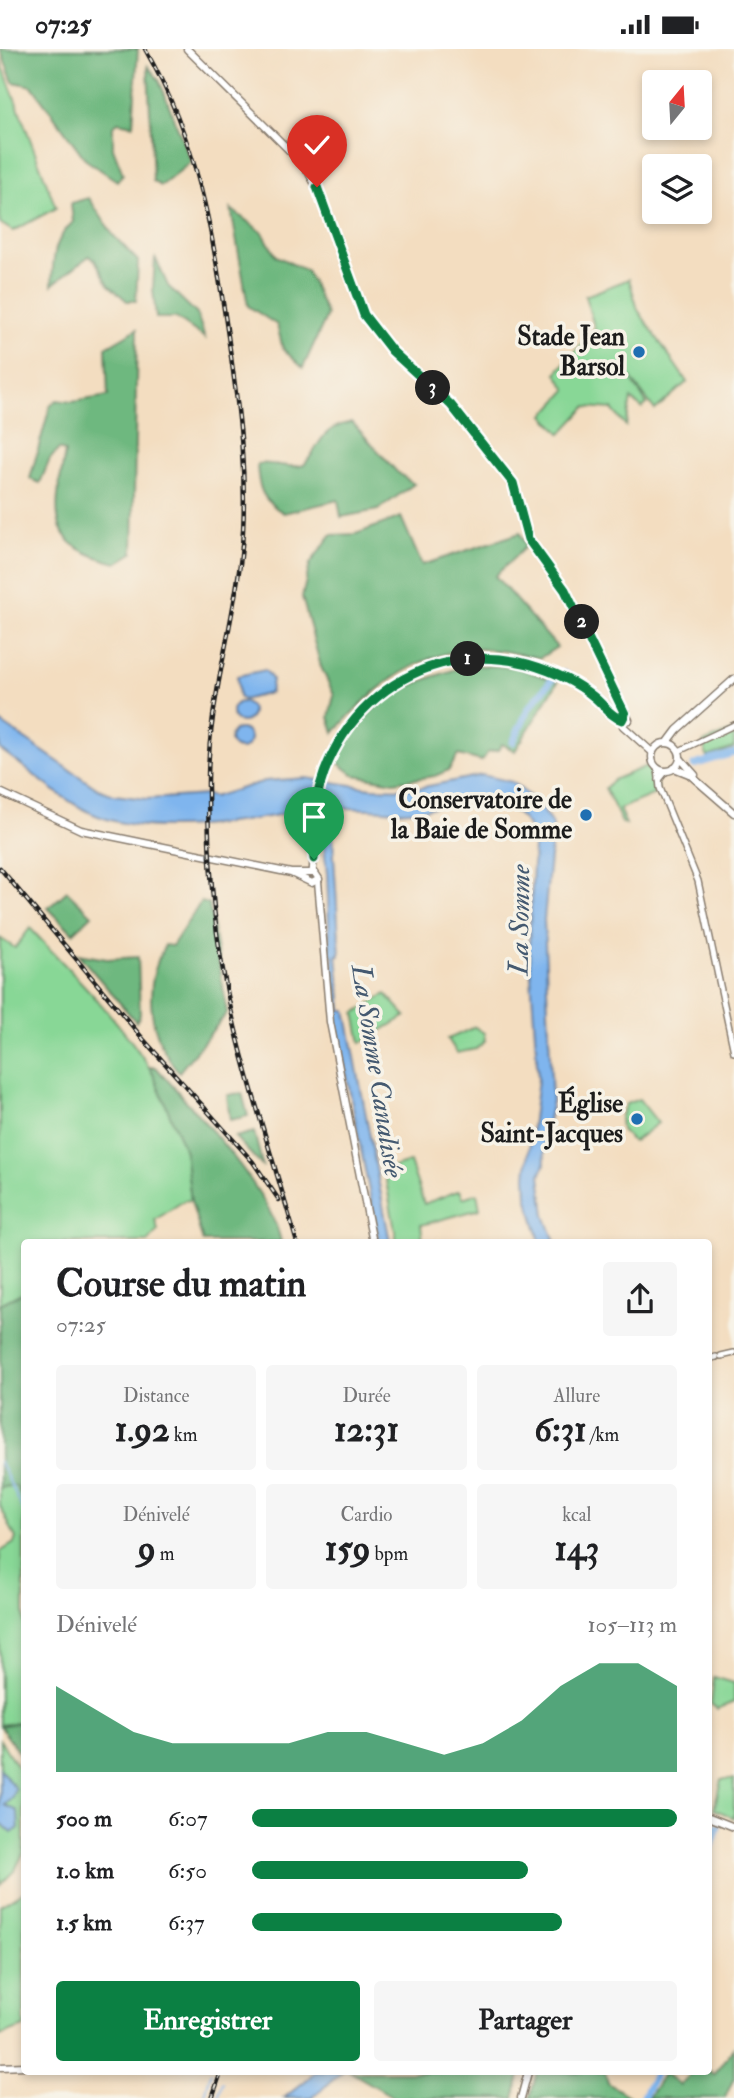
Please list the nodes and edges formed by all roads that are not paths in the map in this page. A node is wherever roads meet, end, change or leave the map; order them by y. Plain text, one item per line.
1 (187, 49) edge
2 (734, 679) edge
3 (625, 723) junction
4 (734, 725) edge
5 (681, 727) junction
6 (668, 742) junction
7 (658, 745) junction
8 (678, 752) junction
9 (652, 753) junction
10 (674, 768) junction
11 (658, 769) junction
12 (666, 771) junction
13 (659, 781) junction
14 (0, 792) edge
15 (734, 811) edge
16 (313, 878) junction
17 (734, 1052) edge
18 (372, 1239) edge
19 (734, 1353) edge
20 (712, 1358) edge
21 (712, 1818) edge
22 (734, 1827) edge
23 (21, 2066) edge
24 (0, 2067) edge
25 (527, 2075) edge
26 (521, 2098) edge

1 - 3 main road
2 - 5 main road
3 - 7 main road
3 - 9 main road
3 - 16 main road
4 - 8 street
5 - 6 main road
5 - 8 main road
6 - 7 main road
6 - 8 main road
7 - 9 main road
8 - 10 main road
8 - 15 main road
9 - 11 main road
10 - 12 main road
10 - 15 main road
11 - 12 main road
11 - 13 street
12 - 13 street
13 - 17 street
14 - 16 main road
16 - 18 main road
19 - 20 street
21 - 22 main road
23 - 24 main road
25 - 26 main road

